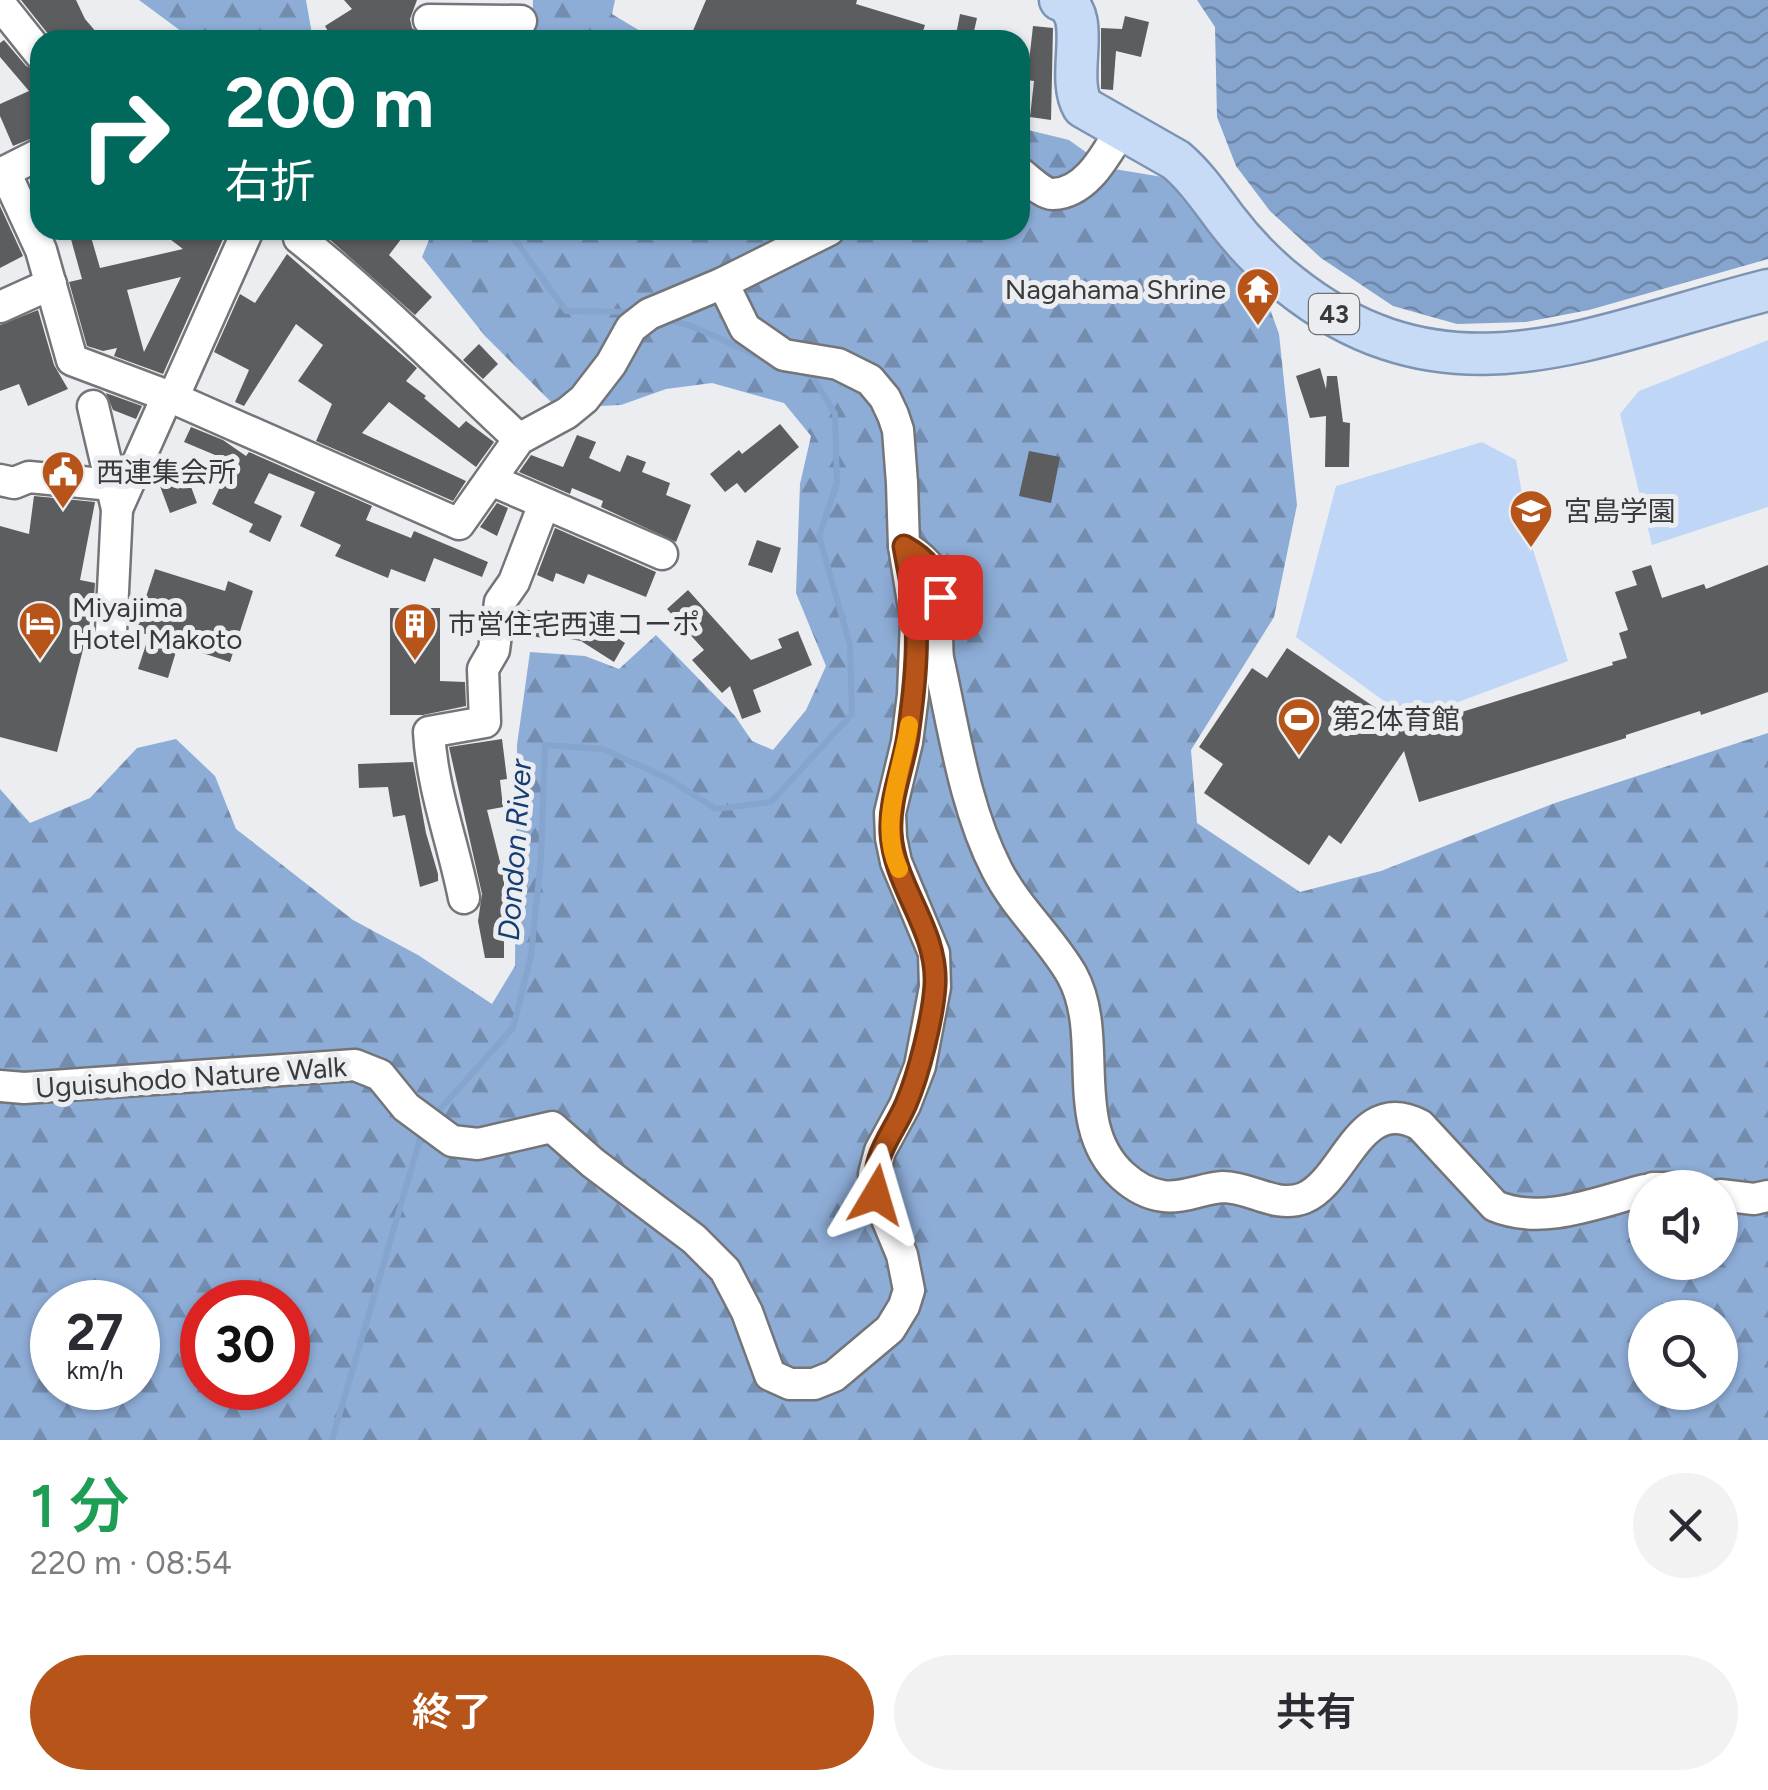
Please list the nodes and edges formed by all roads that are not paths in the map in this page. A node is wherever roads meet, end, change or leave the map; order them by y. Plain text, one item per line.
1 (1060, 0) edge
2 (0, 4) edge
3 (429, 20) edge
4 (522, 22) dead end
5 (30, 42) edge
6 (1121, 130) junction
7 (30, 159) edge
8 (2, 173) edge
9 (1030, 180) edge
10 (30, 228) edge
11 (36, 240) edge
12 (243, 240) edge
13 (305, 240) edge
14 (809, 240) edge
15 (51, 284) junction
16 (723, 284) junction
17 (1768, 290) edge
18 (0, 307) edge
19 (170, 397) junction
20 (92, 406) dead end
21 (519, 439) junction
22 (0, 480) edge
23 (490, 480) junction
24 (115, 497) junction
25 (544, 504) junction
26 (904, 546) junction
27 (662, 554) dead end
28 (111, 632) dead end
29 (464, 898) dead end
30 (0, 1086) edge
31 (1628, 1194) edge
32 (1768, 1196) edge
33 (1738, 1197) edge

1 - 6 main road, 43
2 - 5 street
3 - 4 street
6 - 9 street
6 - 17 main road, 43
7 - 8 street
8 - 10 street
11 - 15 street
12 - 19 street
13 - 21 street
14 - 16 street
15 - 18 street
15 - 19 street
16 - 21 street
16 - 26 street, Uguisuhodo Nature Walk
19 - 23 street
19 - 24 street
20 - 24 street
21 - 23 street
22 - 24 street
23 - 25 street
24 - 28 street
25 - 27 street
25 - 29 street
26 - 30 street, Uguisuhodo Nature Walk
26 - 31 street
32 - 33 street

